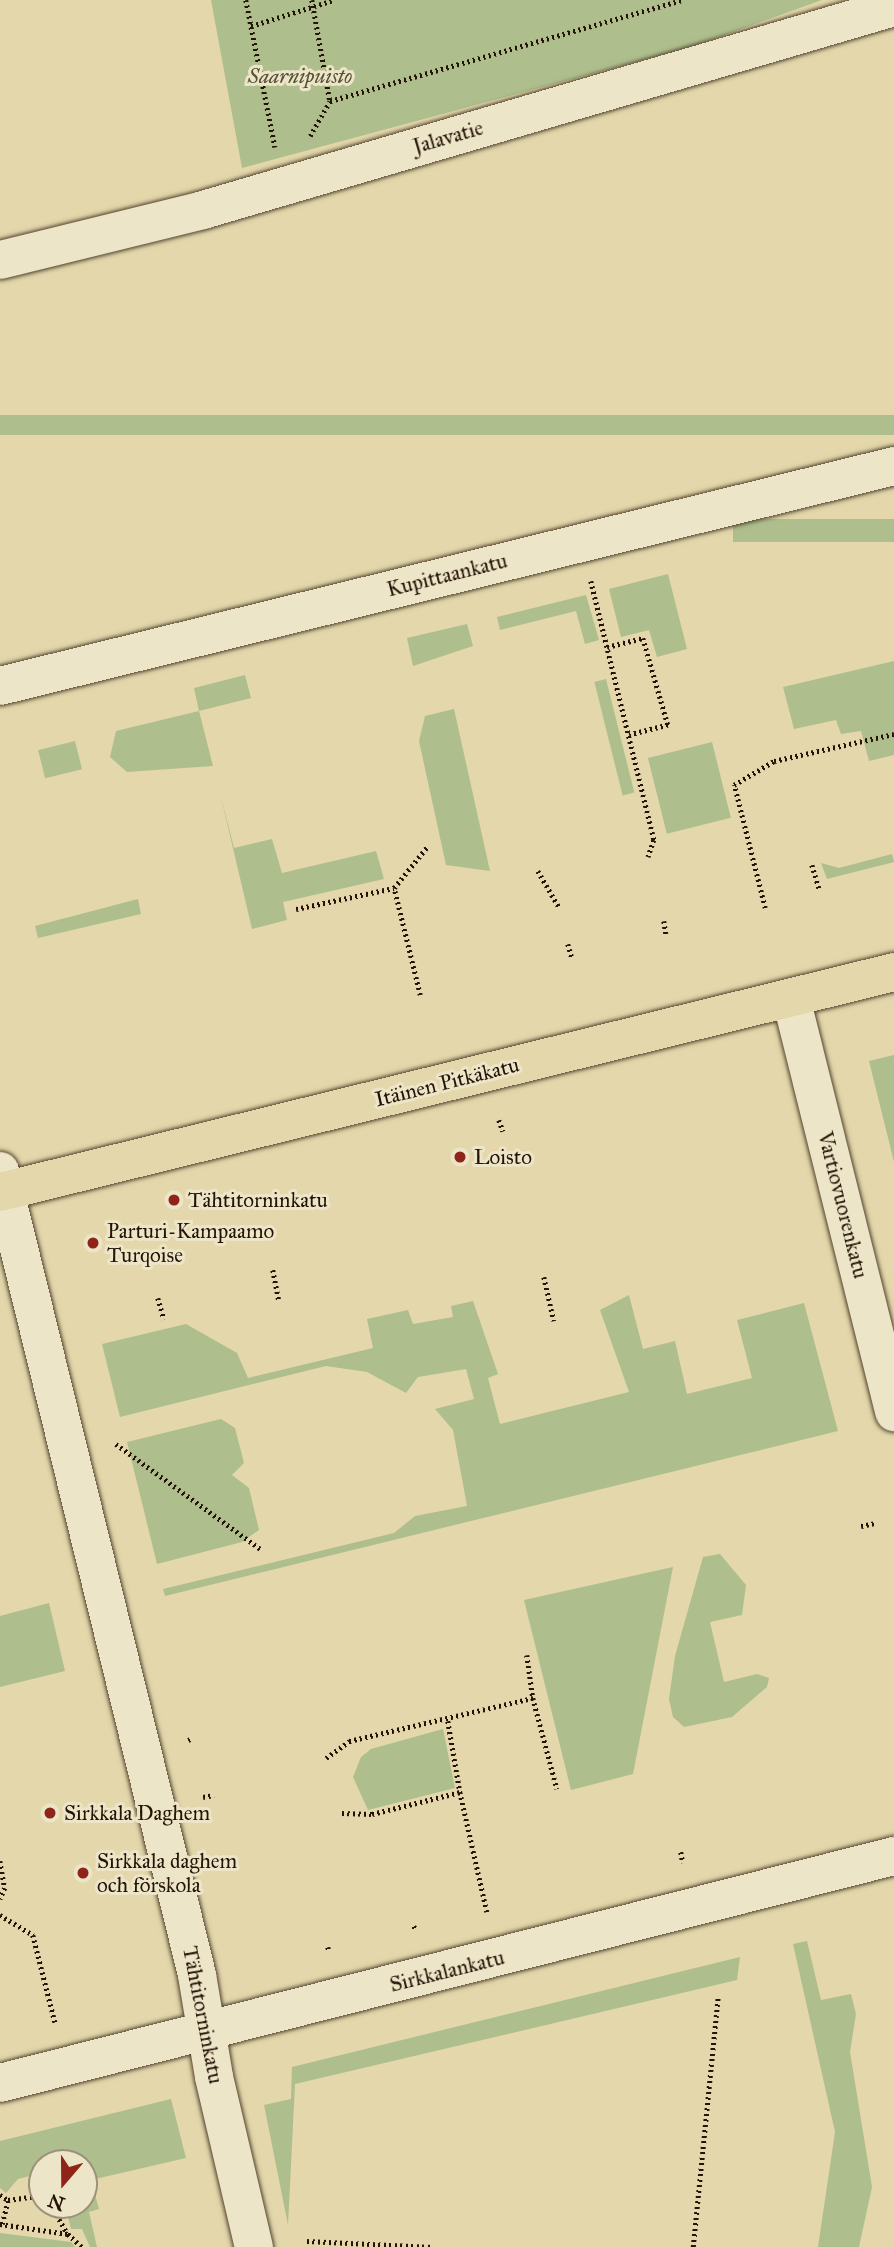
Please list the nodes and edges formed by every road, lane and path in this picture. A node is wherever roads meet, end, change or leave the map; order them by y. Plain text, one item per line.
1 (246, 0) edge
2 (312, 0) edge
3 (334, 0) edge
4 (682, 0) edge
5 (313, 7) junction
6 (894, 7) edge
7 (251, 26) junction
8 (282, 185) junction
9 (0, 260) edge
10 (894, 466) edge
11 (591, 580) dead end
12 (607, 647) junction
13 (0, 686) edge
14 (629, 734) junction
15 (894, 734) edge
16 (428, 847) dead end
17 (648, 857) dead end
18 (812, 865) dead end
19 (538, 871) dead end
20 (394, 888) junction
21 (820, 891) dead end
22 (559, 907) dead end
23 (765, 908) dead end
24 (296, 909) dead end
25 (664, 921) dead end
26 (666, 934) dead end
27 (568, 944) dead end
28 (572, 958) dead end
29 (894, 972) edge
30 (420, 995) dead end
31 (791, 998) junction
32 (499, 1120) dead end
33 (503, 1131) dead end
34 (2, 1185) edge
35 (273, 1270) dead end
36 (544, 1278) dead end
37 (158, 1298) dead end
38 (279, 1300) dead end
39 (164, 1319) dead end
40 (554, 1321) dead end
41 (894, 1412) edge
42 (116, 1444) dead end
43 (875, 1523) dead end
44 (861, 1526) dead end
45 (262, 1550) dead end
46 (527, 1655) dead end
47 (533, 1698) junction
48 (448, 1721) junction
49 (326, 1758) dead end
50 (557, 1789) dead end
51 (460, 1792) junction
52 (214, 1795) dead end
53 (203, 1797) dead end
54 (342, 1813) dead end
55 (681, 1852) dead end
56 (894, 1856) edge
57 (0, 1861) edge
58 (683, 1863) dead end
59 (0, 1899) edge
60 (487, 1912) dead end
61 (0, 1915) edge
62 (718, 1996) dead end
63 (55, 2022) dead end
64 (211, 2032) junction
65 (0, 2083) edge
66 (0, 2195) edge
67 (28, 2197) edge
68 (8, 2200) junction
69 (59, 2219) edge
70 (1, 2224) edge
71 (68, 2234) junction
72 (307, 2241) dead end
73 (403, 2246) edge
74 (82, 2247) edge
75 (254, 2247) edge
76 (433, 2247) edge
77 (693, 2247) edge

1 - 7 path
2 - 5 path
3 - 5 path
4 - 5 path
5 - 7 path
6 - 8 street, Jalavatie
7 - 8 path
8 - 9 street, Jalavatie
10 - 13 street, Kupittaankatu
11 - 12 path
12 - 14 path
12 - 14 path
14 - 17 path
15 - 23 path
16 - 20 path
18 - 21 path
19 - 22 path
20 - 24 path
20 - 30 path
25 - 26 path
27 - 28 path
29 - 31 main road, Itäinen Pitkäkatu
31 - 34 main road, Itäinen Pitkäkatu
31 - 41 street, Vartiovuorenkatu
32 - 33 path
34 - 64 street, Tähtitorninkatu
35 - 38 path
36 - 40 path
37 - 39 path
42 - 45 path
43 - 44 path
46 - 47 path
47 - 48 path
47 - 50 path
48 - 49 path
48 - 51 path
51 - 54 path
51 - 60 path
52 - 53 path
55 - 58 path
56 - 64 street, Sirkkalankatu
57 - 59 path
61 - 63 path
62 - 77 path
64 - 65 street, Sirkkalankatu
64 - 75 street, Tähtitorninkatu
66 - 68 path
67 - 68 path
68 - 70 path
69 - 71 path
70 - 71 path
71 - 74 path
72 - 73 path
73 - 76 path

